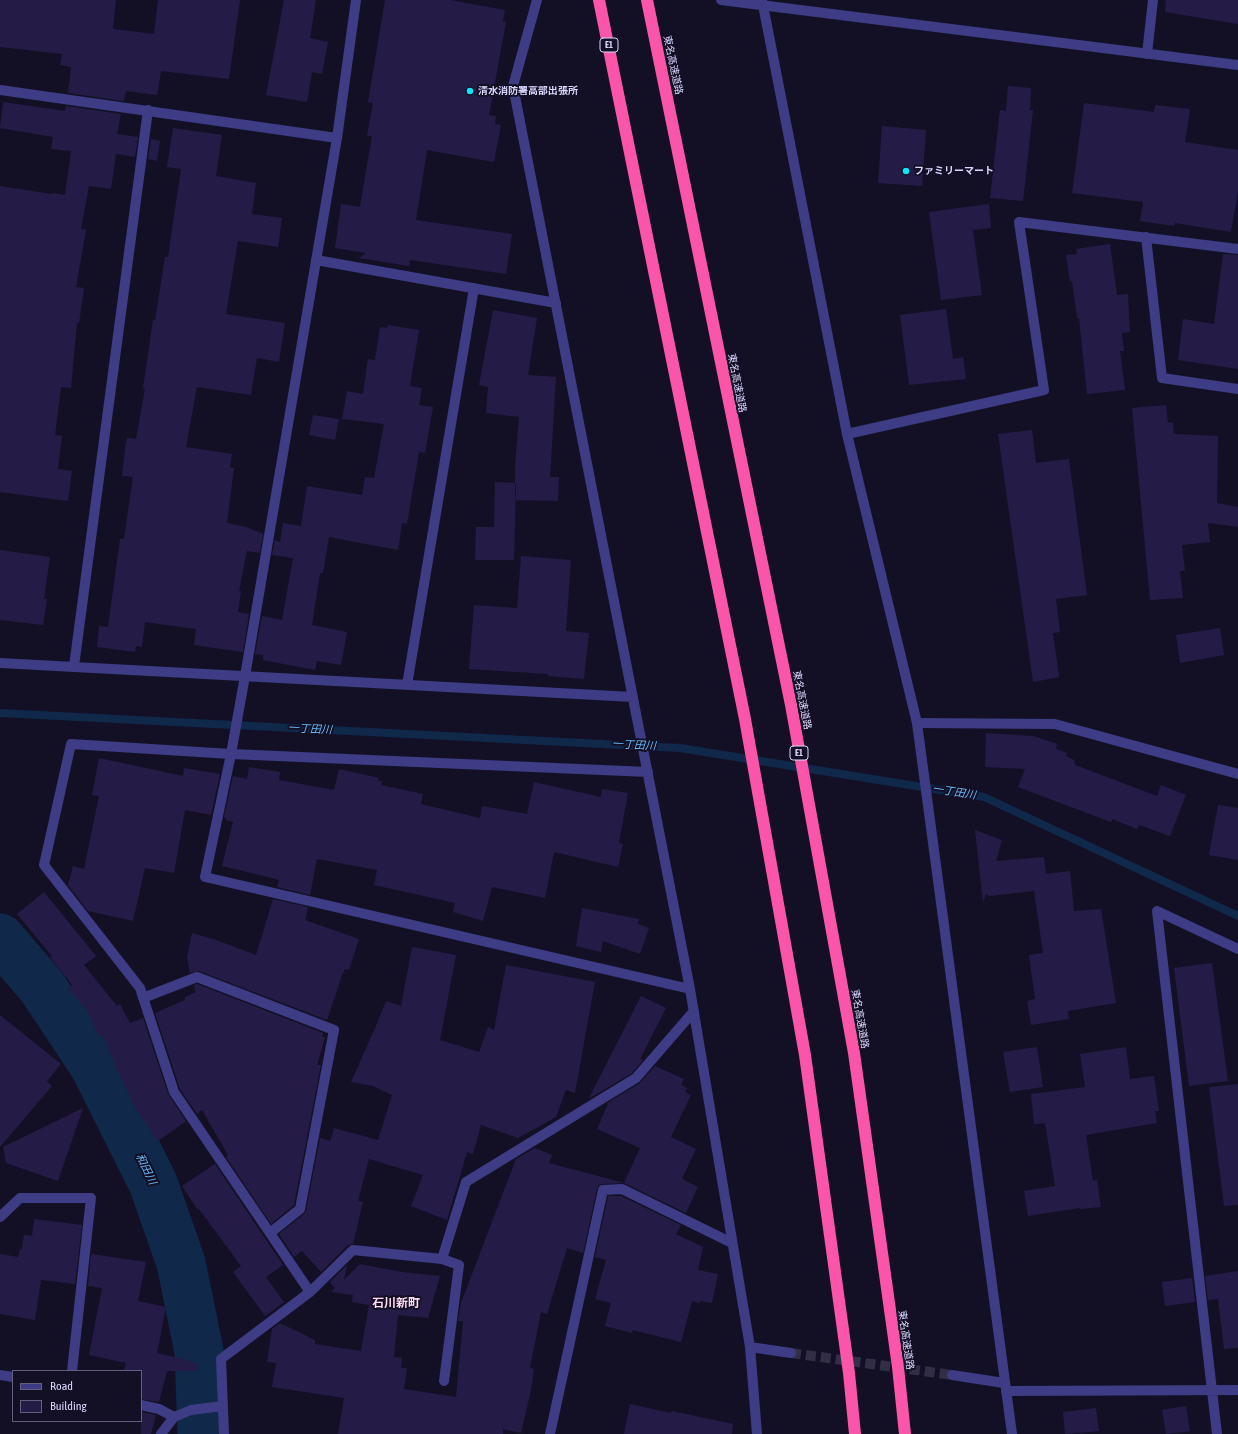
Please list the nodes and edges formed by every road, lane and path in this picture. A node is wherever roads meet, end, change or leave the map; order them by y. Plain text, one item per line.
1 (356, 0) edge
2 (537, 0) edge
3 (599, 0) edge
4 (647, 0) edge
5 (721, 0) edge
6 (1153, 0) edge
7 (763, 3) edge
8 (1147, 54) junction
9 (1238, 65) edge
10 (0, 90) edge
11 (148, 110) junction
12 (337, 138) junction
13 (1146, 237) junction
14 (1238, 249) edge
15 (316, 260) junction
16 (474, 288) junction
17 (556, 303) junction
18 (1238, 389) edge
19 (848, 434) junction
20 (0, 663) edge
21 (74, 666) junction
22 (244, 676) junction
23 (407, 685) junction
24 (633, 697) junction
25 (917, 723) junction
26 (231, 754) junction
27 (648, 772) junction
28 (1238, 774) edge
29 (1238, 949) edge
30 (690, 989) junction
31 (143, 998) junction
32 (694, 1011) junction
33 (0, 1217) edge
34 (270, 1233) junction
35 (732, 1243) junction
36 (442, 1259) junction
37 (310, 1292) junction
38 (750, 1347) junction
39 (791, 1353) tunnel mouth
40 (72, 1370) edge
41 (0, 1375) edge
42 (952, 1375) tunnel mouth
43 (12, 1377) edge
44 (444, 1381) dead end
45 (1005, 1387) junction
46 (1211, 1390) junction
47 (1238, 1390) edge
48 (142, 1405) edge
49 (219, 1406) junction
50 (174, 1417) junction
51 (161, 1434) edge
52 (224, 1434) edge
53 (550, 1434) edge
54 (757, 1434) edge
55 (855, 1434) edge
56 (905, 1434) edge
57 (1012, 1434) edge
58 (1217, 1434) edge

1 - 12 street
2 - 17 street
3 - 55 highway, E1
4 - 56 highway, 東名高速道路 / E1
5 - 7 street
6 - 8 street
7 - 8 street
7 - 19 street
8 - 9 street
10 - 11 street
11 - 12 street
11 - 21 street
12 - 15 street
13 - 14 street
13 - 18 street
13 - 19 street
15 - 16 street
15 - 22 street
16 - 17 street
16 - 23 street
17 - 24 street
19 - 25 street
20 - 21 street
21 - 22 street
22 - 23 street
22 - 26 street
23 - 24 street
24 - 27 street
25 - 28 street
25 - 45 street
26 - 27 street
26 - 30 street
26 - 31 street
27 - 30 street
29 - 46 street
30 - 32 street
31 - 34 street
31 - 34 street
32 - 35 street
32 - 36 street
33 - 40 street
34 - 37 street
35 - 38 street
35 - 53 street
36 - 37 street
36 - 44 street
37 - 49 street
38 - 39 street
38 - 54 street
41 - 43 street
42 - 45 street
45 - 46 street
45 - 57 street
46 - 47 street
46 - 58 street
48 - 50 street
49 - 50 street
49 - 52 street
50 - 51 street

